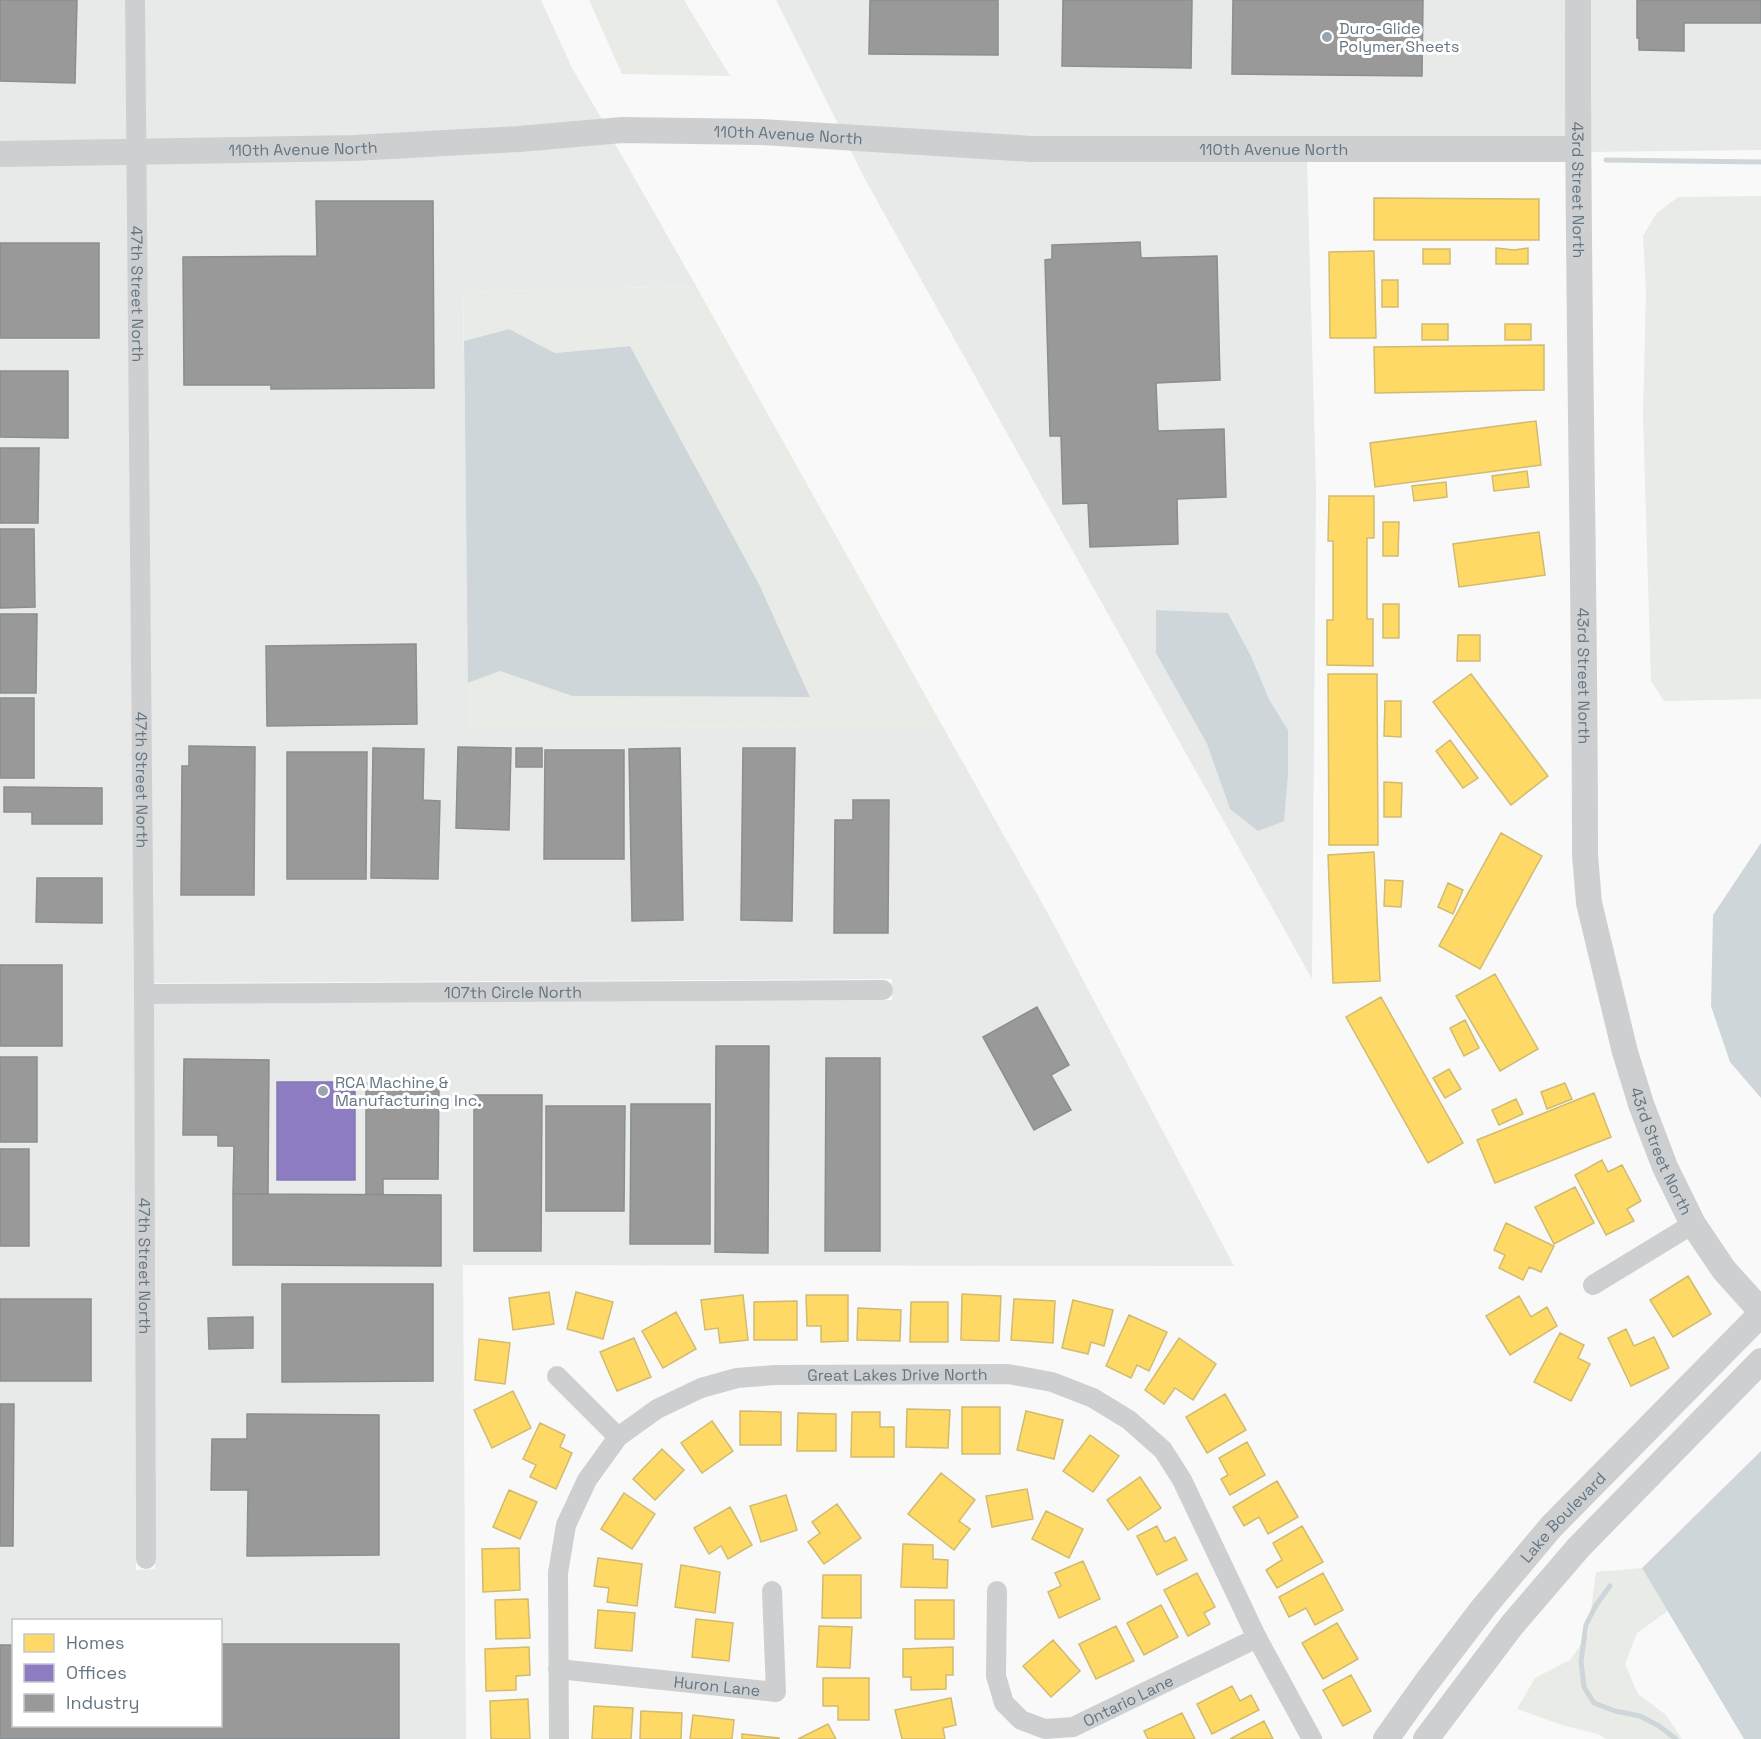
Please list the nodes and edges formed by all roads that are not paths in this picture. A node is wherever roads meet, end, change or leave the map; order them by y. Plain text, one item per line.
1 (135, 0) edge
2 (1578, 0) edge
3 (1577, 149) junction
4 (137, 153) junction
5 (0, 154) edge
6 (883, 990) dead end
7 (144, 994) junction
8 (1693, 1224) junction
9 (1593, 1285) dead end
10 (1761, 1313) edge
11 (1761, 1361) edge
12 (557, 1376) dead end
13 (618, 1437) junction
14 (146, 1559) dead end
15 (772, 1591) dead end
16 (997, 1591) dead end
17 (1257, 1638) junction
18 (558, 1669) junction
19 (559, 1739) edge
20 (1312, 1739) edge
21 (1386, 1739) edge
22 (1426, 1739) edge

1 - 4 street, 47th Street North
2 - 3 street, 43rd Street North
3 - 4 street, 110th Avenue North
3 - 8 street, 43rd Street North
4 - 5 street, 110th Avenue North
4 - 7 street, 47th Street North
6 - 7 street, 107th Circle North
7 - 14 street, 47th Street North
8 - 9 street
8 - 10 street, 43rd Street North
10 - 21 street, Lake Boulevard
11 - 22 street, Lake Boulevard
12 - 13 street
13 - 17 street, Great Lakes Drive North
13 - 18 street, Great Lakes Drive North
15 - 18 street, Huron Lane
16 - 17 street, Ontario Lane
17 - 20 street, Great Lakes Drive North
18 - 19 street, Great Lakes Drive North

